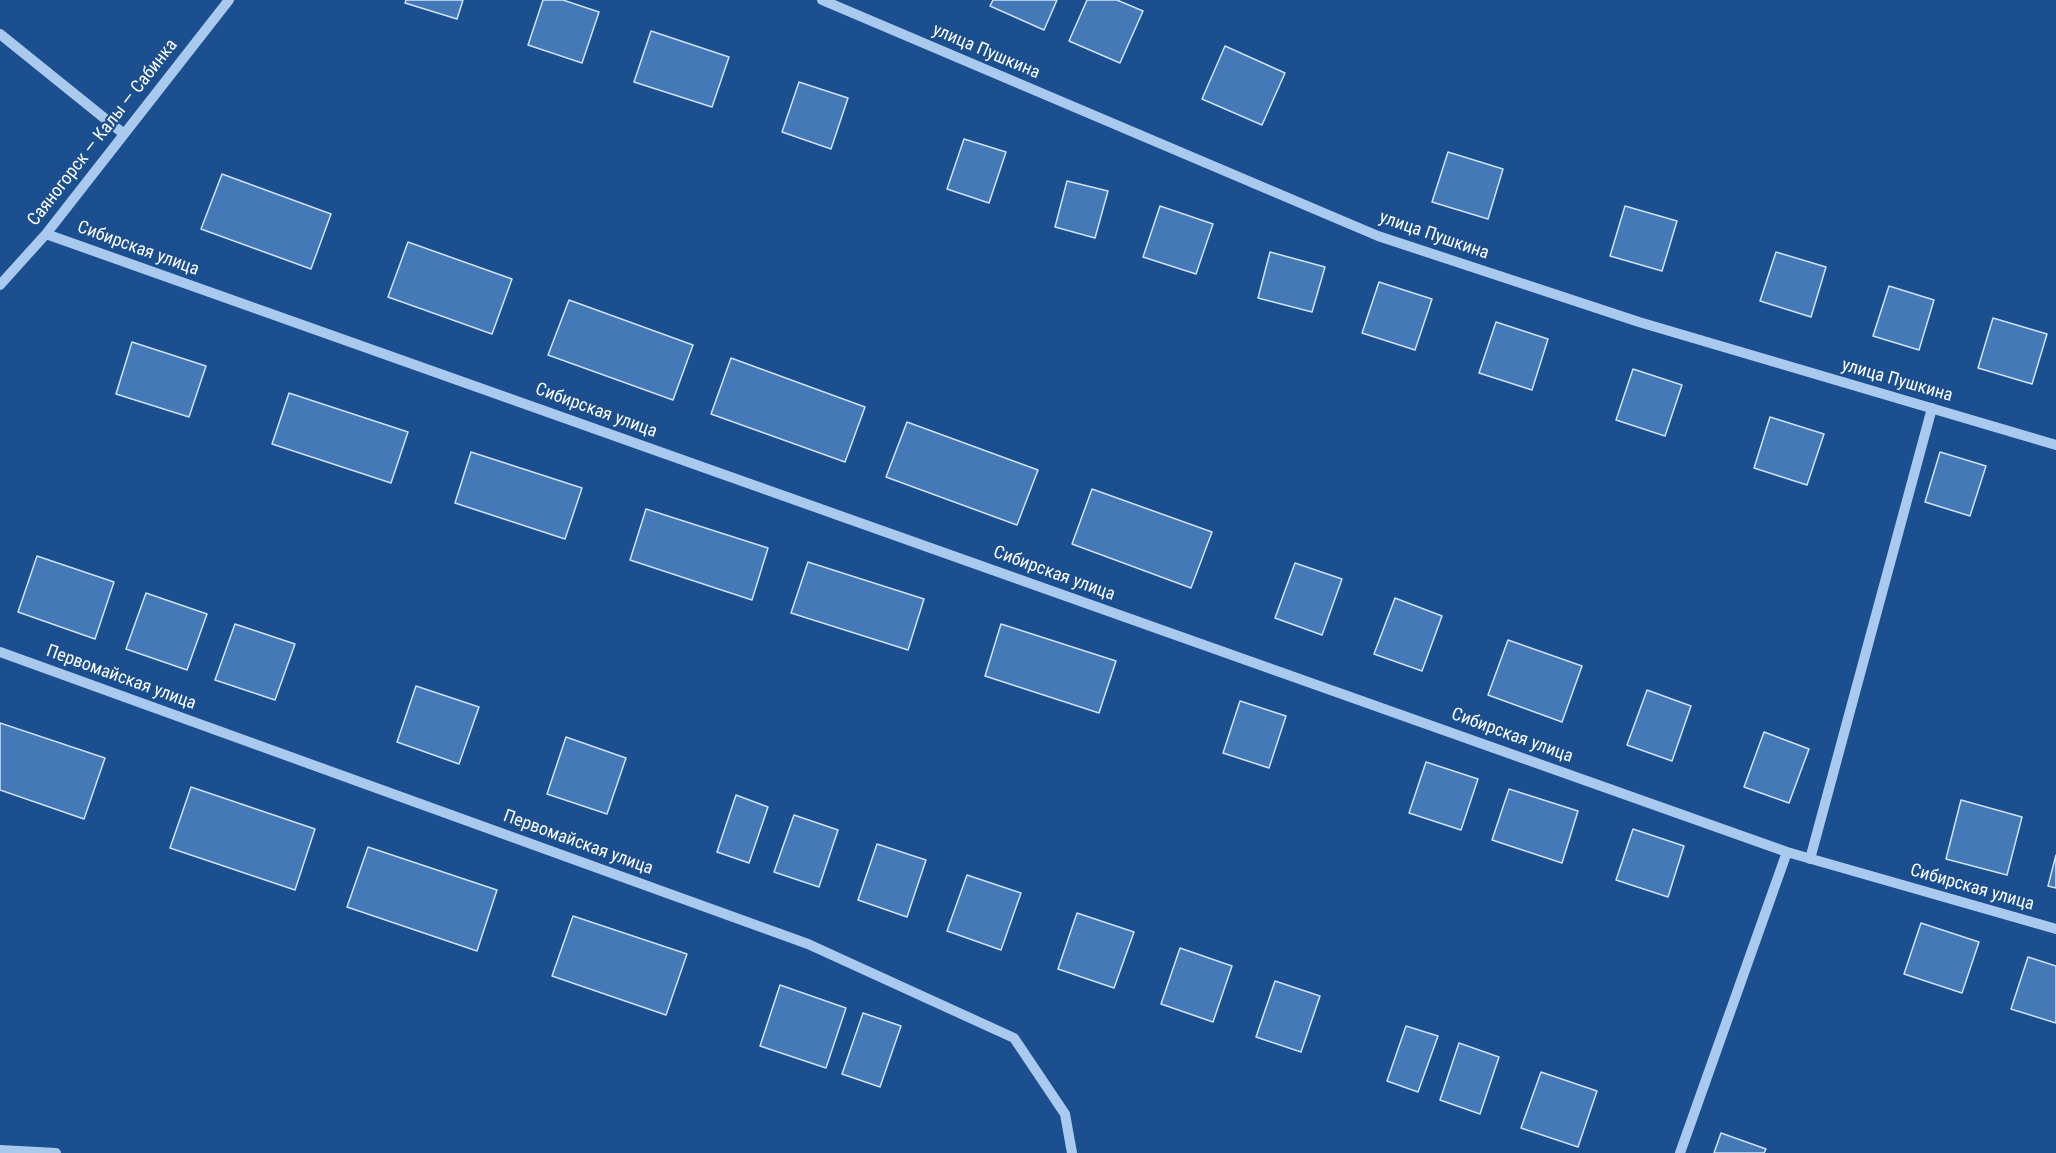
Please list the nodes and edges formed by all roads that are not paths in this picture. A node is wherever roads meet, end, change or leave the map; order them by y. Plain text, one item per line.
1 (230, 0) edge
2 (822, 0) edge
3 (0, 34) edge
4 (124, 134) junction
5 (46, 234) junction
6 (0, 285) edge
7 (1932, 408) junction
8 (2056, 445) edge
9 (0, 652) edge
10 (1787, 852) junction
11 (1810, 859) junction
12 (2056, 929) edge
13 (0, 1150) edge
14 (56, 1153) edge
15 (1072, 1153) edge
16 (1680, 1153) edge

1 - 4 street, Саяногорск — Калы — Сабинка
2 - 7 street, улица Пушкина
3 - 4 street
4 - 5 street, Саяногорск — Калы — Сабинка
5 - 6 street, Саяногорск — Калы — Сабинка
5 - 10 street, Сибирская улица
7 - 8 street, улица Пушкина
7 - 11 street
9 - 15 street, Первомайская улица
10 - 11 street, Сибирская улица
10 - 16 street
11 - 12 street, Сибирская улица
13 - 14 street

